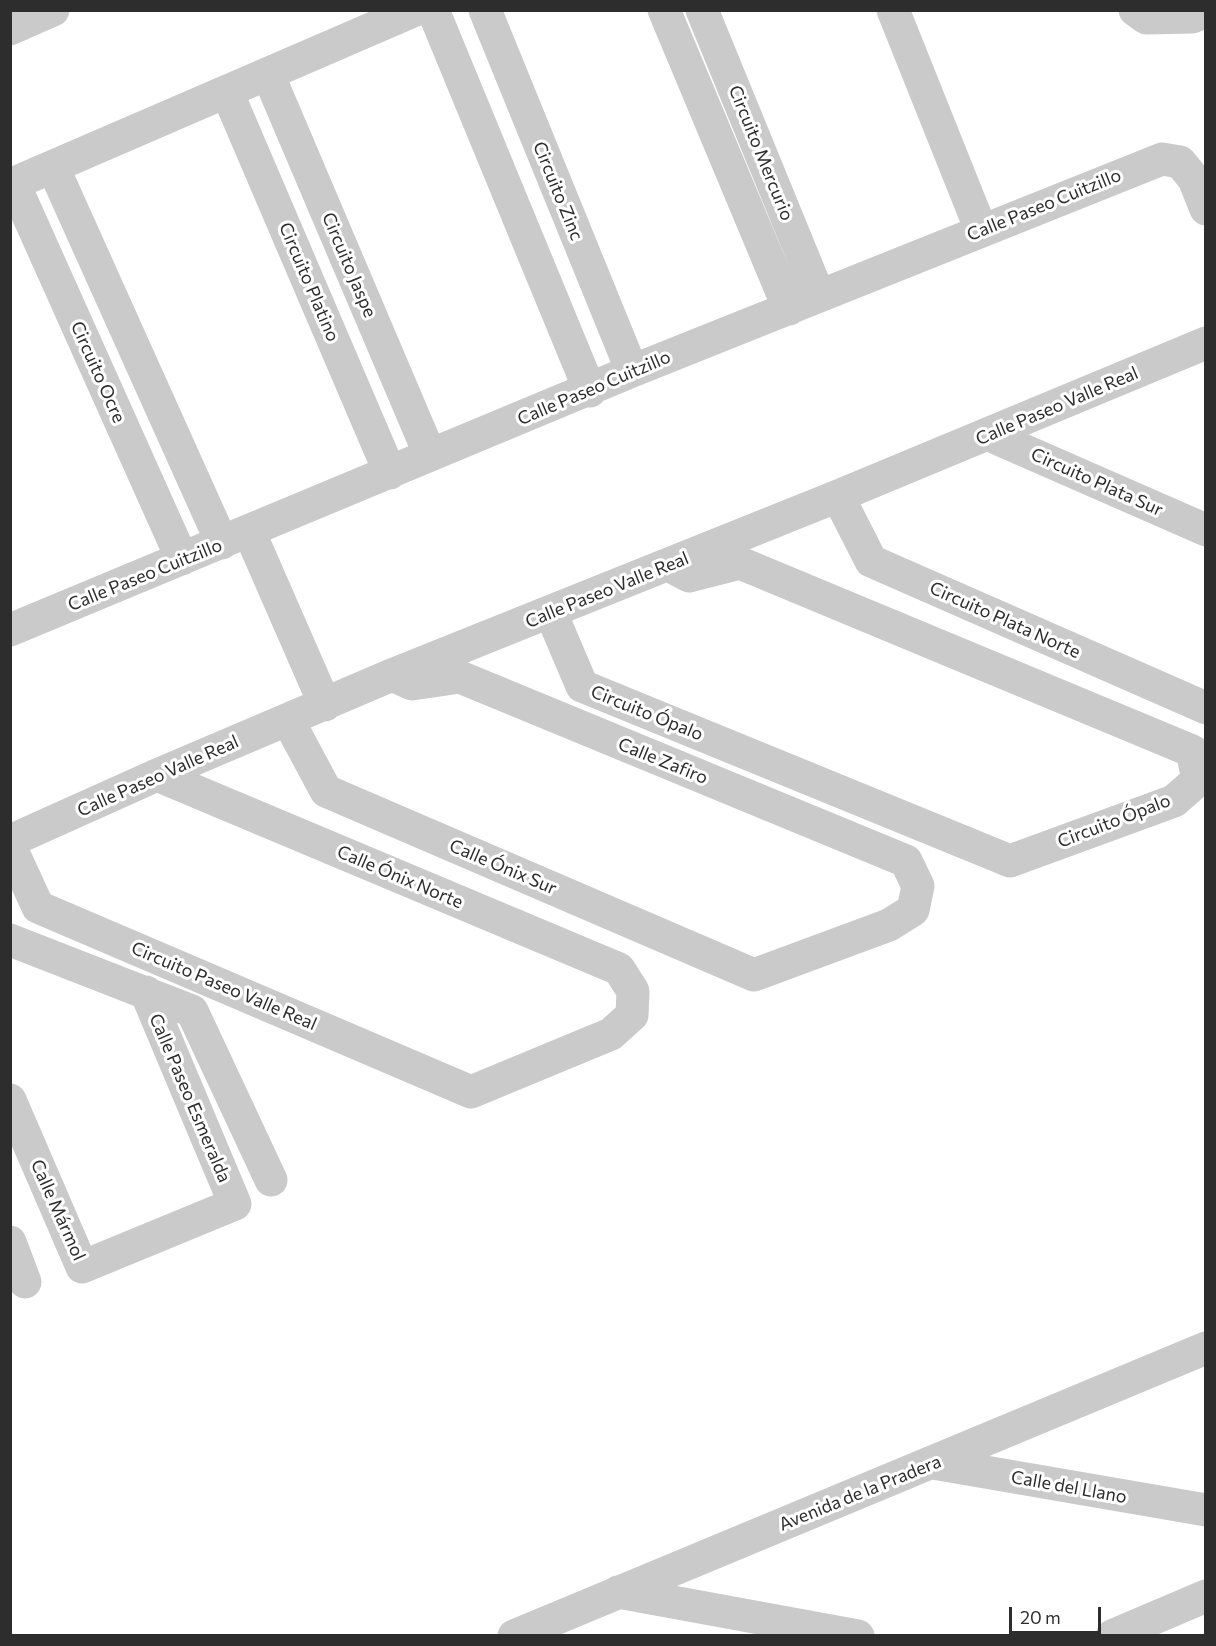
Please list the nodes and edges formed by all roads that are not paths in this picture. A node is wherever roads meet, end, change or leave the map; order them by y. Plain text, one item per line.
1 (53, 10) edge
2 (415, 10) edge
3 (433, 10) edge
4 (485, 10) edge
5 (664, 10) edge
6 (702, 10) edge
7 (893, 10) edge
8 (1135, 10) edge
9 (1206, 10) edge
10 (10, 29) edge
11 (268, 74) junction
12 (227, 92) junction
13 (53, 167) junction
14 (12, 185) edge
15 (1206, 209) edge
16 (981, 230) junction
17 (819, 296) junction
18 (789, 309) junction
19 (1206, 344) edge
20 (632, 371) junction
21 (590, 391) junction
22 (989, 435) junction
23 (430, 455) junction
24 (390, 473) junction
25 (838, 496) junction
26 (1206, 530) edge
27 (236, 537) junction
28 (182, 559) junction
29 (668, 565) junction
30 (551, 612) junction
31 (13, 623) edge
32 (392, 675) junction
33 (324, 705) junction
34 (1206, 708) edge
35 (288, 720) junction
36 (158, 775) junction
37 (10, 841) edge
38 (10, 846) edge
39 (10, 940) edge
40 (754, 975) joint
41 (146, 992) junction
42 (471, 1092) joint
43 (10, 1100) edge
44 (271, 1180) dead end
45 (235, 1204) joint
46 (10, 1242) edge
47 (25, 1282) dead end
48 (1206, 1348) edge
49 (933, 1463) junction
50 (1206, 1510) edge
51 (618, 1592) junction
52 (1206, 1596) edge
53 (514, 1635) edge
54 (858, 1635) edge
55 (1112, 1635) edge

1 - 10 street
2 - 11 street
3 - 21 street
4 - 20 street, Circuito Zinc
5 - 18 street
6 - 17 street, Circuito Mercurio
7 - 16 street
8 - 9 street
11 - 12 street
11 - 23 street, Circuito Jaspe
12 - 13 street
12 - 24 street, Circuito Platino
13 - 14 street
13 - 27 street
14 - 28 street, Circuito Ocre
15 - 16 street, Calle Paseo Cuitzillo
16 - 17 street, Calle Paseo Cuitzillo
17 - 18 street, Calle Paseo Cuitzillo
18 - 20 street, Calle Paseo Cuitzillo
19 - 22 street, Calle Paseo Valle Real
20 - 21 street, Calle Paseo Cuitzillo
21 - 23 street, Calle Paseo Cuitzillo
22 - 25 street, Calle Paseo Valle Real
22 - 26 street, Circuito Plata Sur
23 - 24 street, Calle Paseo Cuitzillo
24 - 27 street, Calle Paseo Cuitzillo
25 - 29 street, Calle Paseo Valle Real
25 - 34 street, Circuito Plata Norte
27 - 28 street, Calle Paseo Cuitzillo
27 - 33 street
28 - 31 street, Calle Paseo Cuitzillo
29 - 30 street, Calle Paseo Valle Real
29 - 30 street, Circuito Ópalo
30 - 32 street, Calle Paseo Valle Real
32 - 33 street, Calle Paseo Valle Real
32 - 40 street, Calle Zafiro
33 - 35 street, Calle Paseo Valle Real
35 - 36 street, Calle Paseo Valle Real
35 - 40 street, Calle Ónix Sur
36 - 37 street, Calle Paseo Valle Real
36 - 42 street, Calle Ónix Norte
38 - 42 street, Circuito Paseo Valle Real
39 - 41 street
41 - 44 street, Calle Paseo Esmeralda
41 - 45 street, Calle Paseo Esmeralda
43 - 45 street, Calle Mármol
46 - 47 street
48 - 49 street, Avenida de la Pradera
49 - 50 street, Calle del Llano
49 - 51 street, Avenida de la Pradera
51 - 53 street, Avenida de la Pradera
51 - 54 street
52 - 55 street

